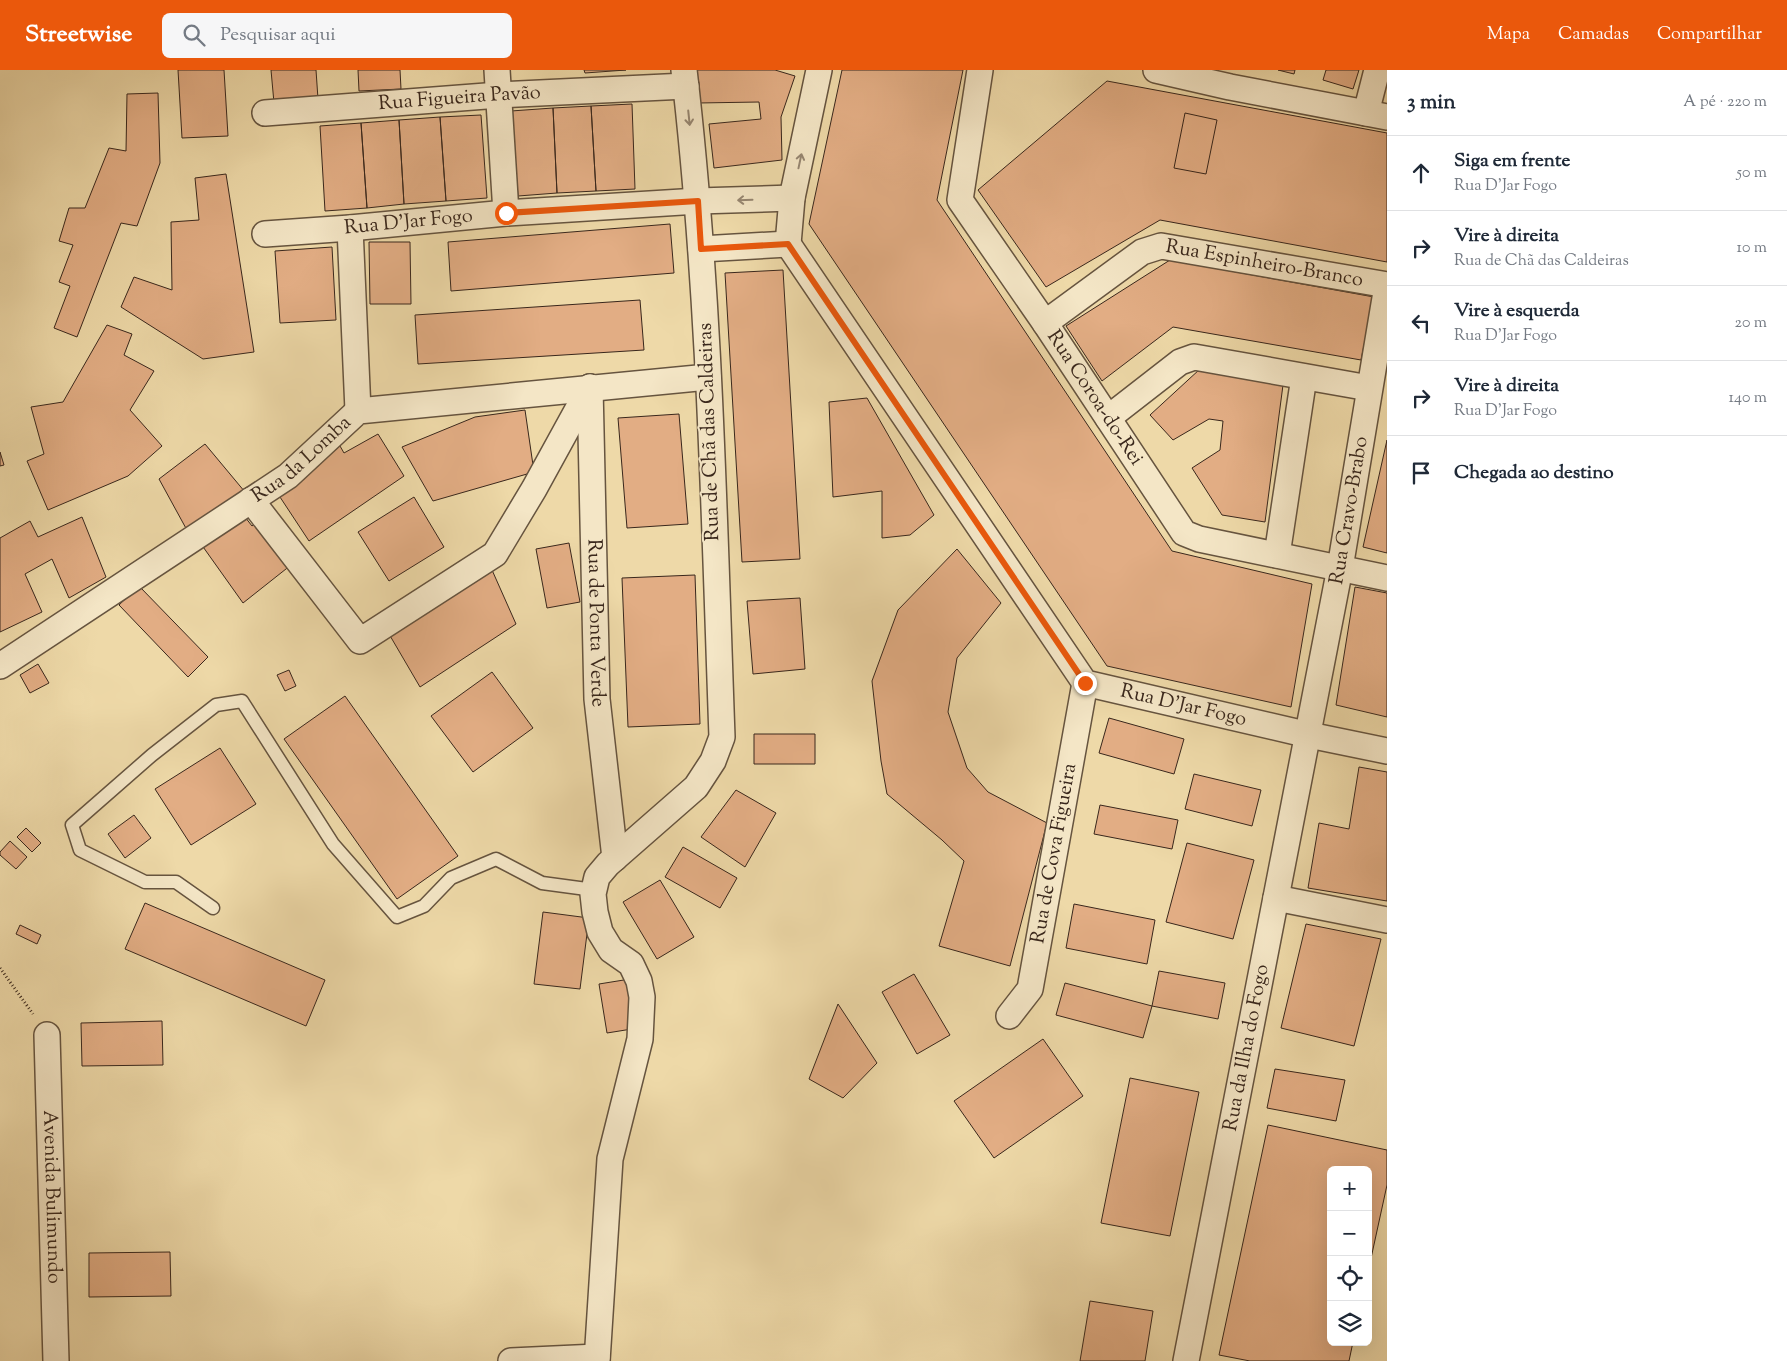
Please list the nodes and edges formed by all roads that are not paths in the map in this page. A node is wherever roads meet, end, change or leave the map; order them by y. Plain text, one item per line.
1 (497, 70) edge
2 (819, 70) edge
3 (980, 70) edge
4 (1156, 70) edge
5 (1377, 70) edge
6 (685, 78) edge
7 (1233, 78) edge
8 (499, 95) junction
9 (265, 113) dead end
10 (1376, 115) edge
11 (792, 198) junction
12 (698, 201) junction
13 (506, 213) junction
14 (350, 228) junction
15 (265, 234) dead end
16 (788, 244) junction
17 (701, 249) junction
18 (1387, 285) edge
19 (1045, 323) junction
20 (708, 377) junction
21 (1304, 377) junction
22 (590, 387) junction
23 (1369, 388) junction
24 (358, 411) junction
25 (1108, 418) junction
26 (251, 500) junction
27 (1277, 555) junction
28 (1340, 568) junction
29 (1387, 578) edge
30 (0, 666) edge
31 (1085, 683) junction
32 (1309, 735) junction
33 (1387, 751) edge
34 (615, 858) junction
35 (594, 890) junction
36 (1276, 898) junction
37 (213, 908) dead end
38 (1387, 920) edge
39 (1008, 1016) dead end
40 (47, 1035) road end
41 (597, 1359) edge
42 (56, 1361) edge
43 (511, 1361) edge
44 (1186, 1361) edge

1 - 8 street
11 -> 2 street
3 - 19 street, Rua Coroa-do-Rei
4 - 7 street
5 - 10 street
6 - 8 street, Rua Figueira Pavão
6 -> 12 street, Rua de Chã das Caldeiras
7 - 10 street
8 - 9 street, Rua Figueira Pavão
8 - 13 street
11 -> 12 street, Rua D'Jar Fogo
11 - 16 street
12 - 13 street, Rua D'Jar Fogo
12 - 17 street, Rua de Chã das Caldeiras
13 - 14 street, Rua D'Jar Fogo
14 - 15 street, Rua D'Jar Fogo
14 - 24 street
16 - 17 street
16 - 31 street
17 - 20 street, Rua de Chã das Caldeiras
18 - 19 street, Rua Espinheiro-Branco
18 - 23 street, Rua Cravo-Brabo
19 - 25 street, Rua Coroa-do-Rei
20 - 22 street, Rua da Lomba
20 - 34 street, Rua de Chã das Caldeiras
21 - 23 street
21 - 25 street
21 - 27 street
22 - 24 street, Rua da Lomba
22 - 26 street
22 - 34 street, Rua de Ponta Verde
23 - 28 street, Rua Cravo-Brabo
24 - 26 street, Rua da Lomba
25 - 27 street, Rua Coroa-do-Rei
26 - 30 street, Rua da Lomba
27 - 28 street, Rua Coroa-do-Rei
28 - 29 street, Rua Coroa-do-Rei
28 - 32 street, Rua Cravo-Brabo
31 - 32 street, Rua D'Jar Fogo
31 - 39 street, Rua de Cova Figueira
32 - 33 street, Rua D'Jar Fogo
32 - 36 street, Rua da Ilha do Fogo
34 - 35 street, Rua de Chã das Caldeiras
35 - 37 lane
35 - 41 street
36 - 38 street
36 - 44 street, Rua da Ilha do Fogo
40 - 42 street, Avenida Bulimundo
41 - 43 street

